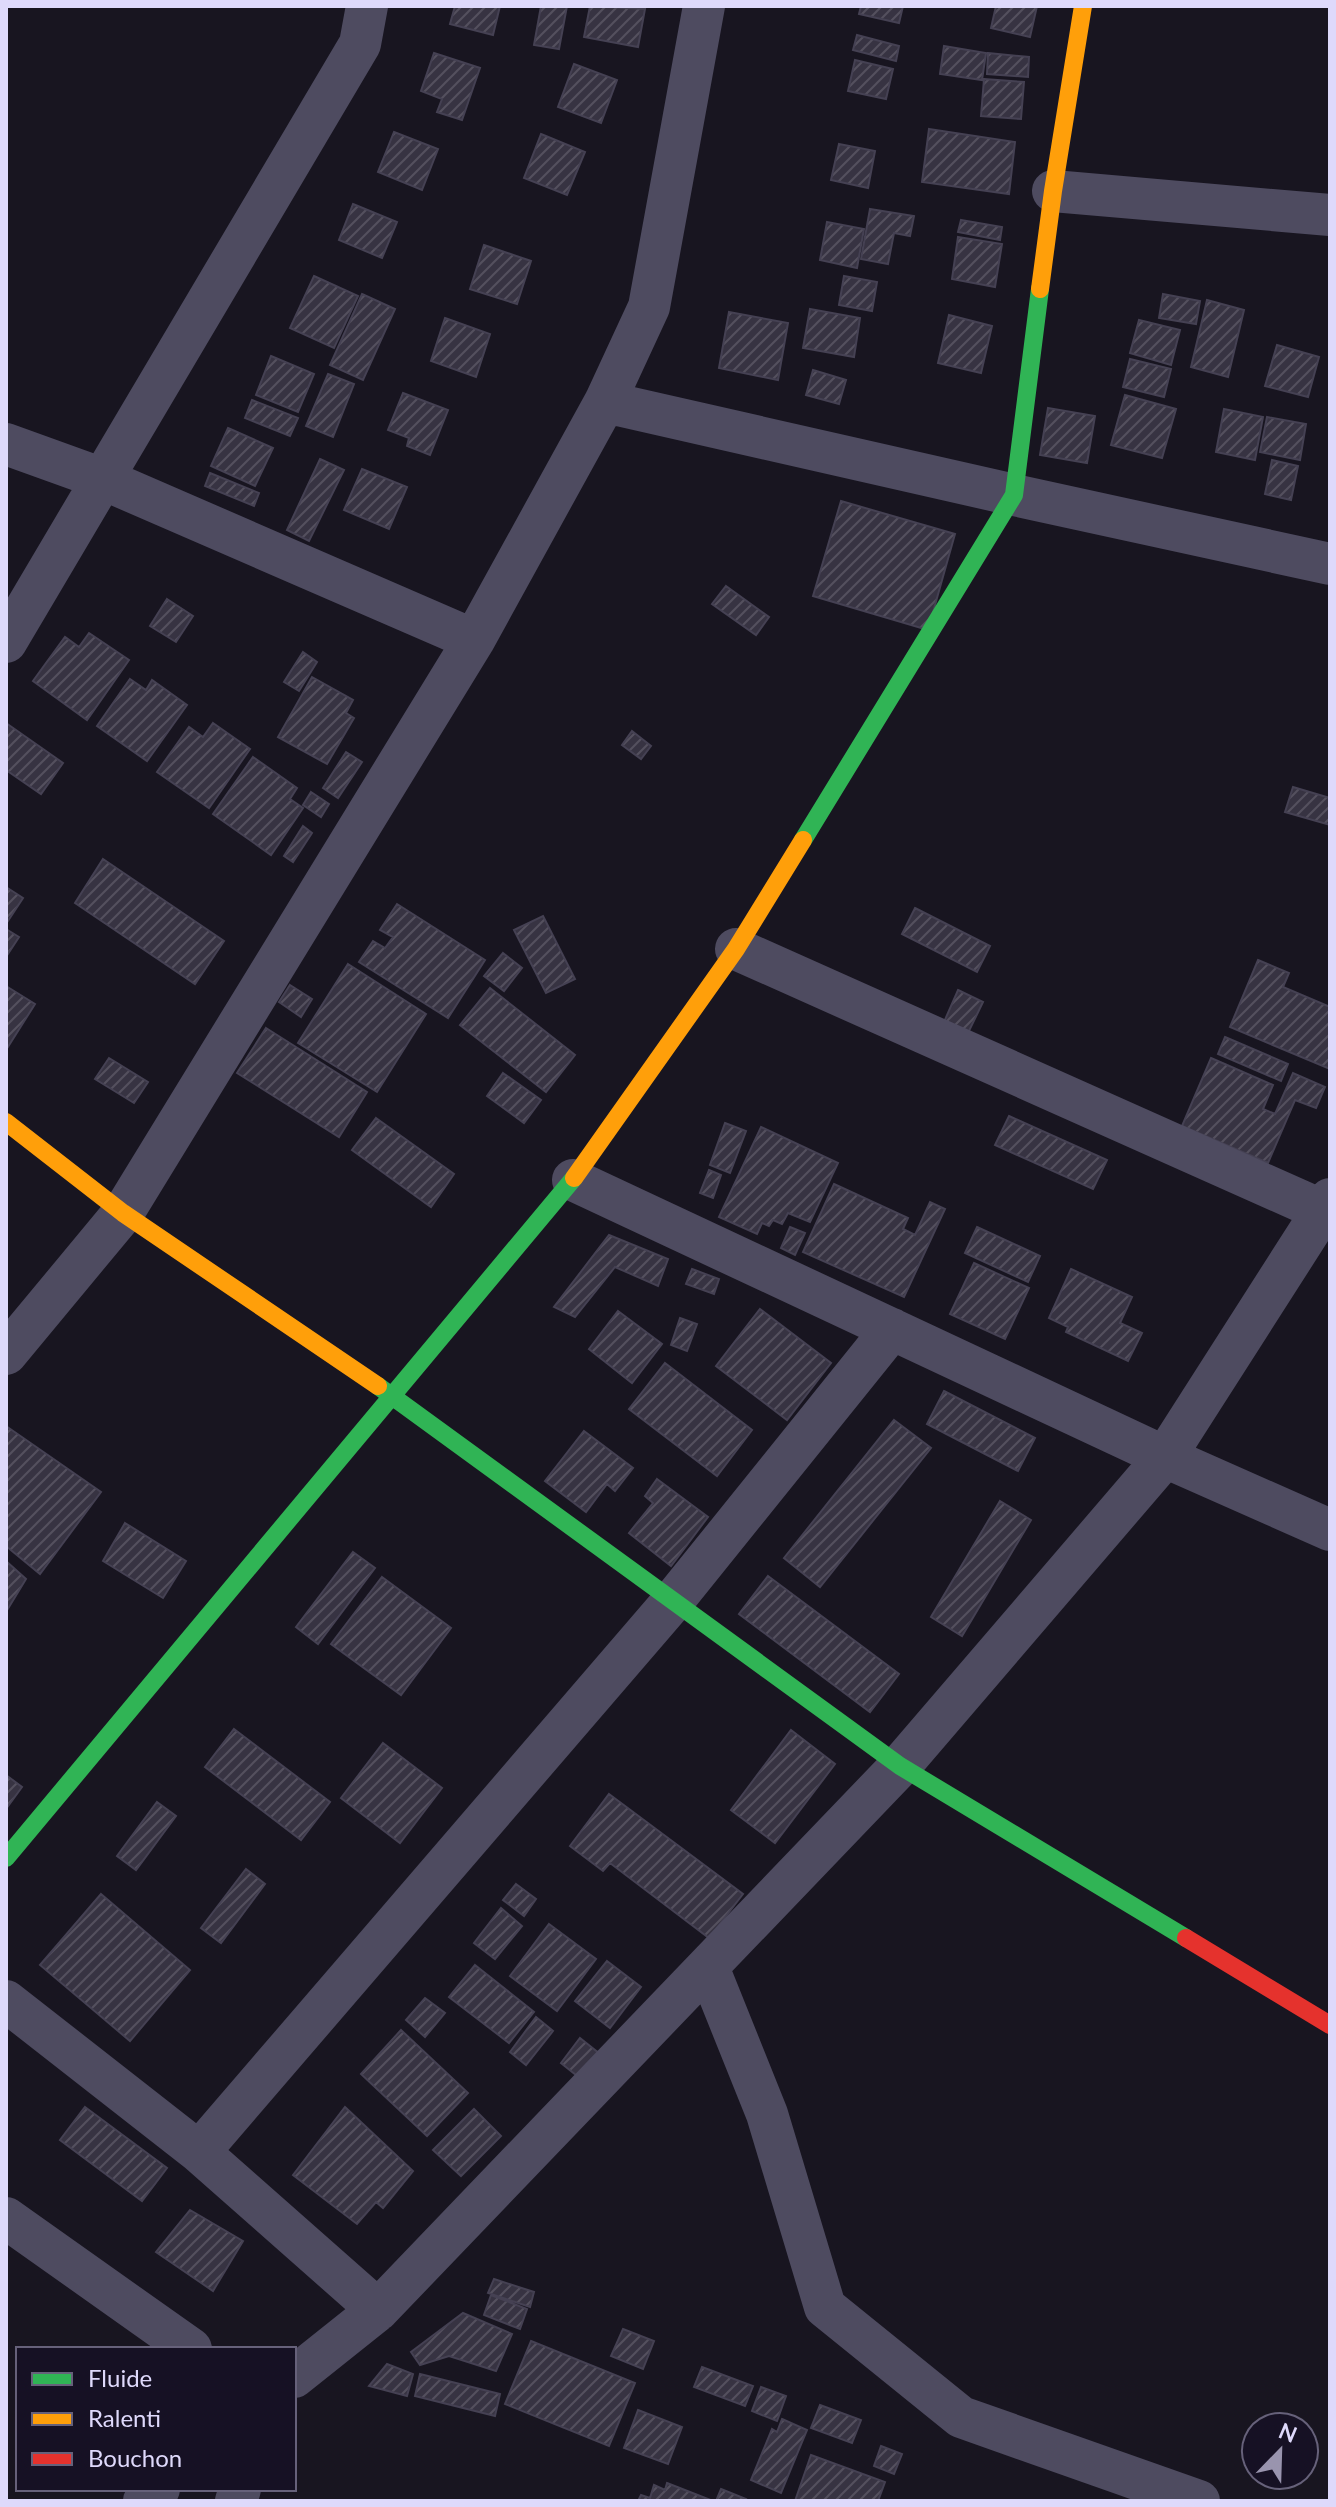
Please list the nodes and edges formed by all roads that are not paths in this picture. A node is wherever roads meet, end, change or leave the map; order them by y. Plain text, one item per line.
1 (367, 6) edge
2 (704, 6) edge
3 (1083, 6) edge
4 (1053, 191) junction
5 (1330, 215) edge
6 (605, 402) junction
7 (6, 444) edge
8 (103, 479) junction
9 (1014, 495) junction
10 (1330, 564) edge
11 (474, 640) junction
12 (6, 642) edge
13 (736, 949) junction
14 (6, 1122) edge
15 (573, 1180) junction
16 (1326, 1204) edge
17 (123, 1213) junction
18 (892, 1329) junction
19 (6, 1354) edge
20 (393, 1396) junction
21 (1165, 1457) junction
22 (1330, 1530) edge
23 (673, 1601) junction
24 (900, 1766) junction
25 (6, 1858) edge
26 (708, 1967) junction
27 (6, 2001) edge
28 (1330, 2025) edge
29 (199, 2152) junction
30 (6, 2218) edge
31 (378, 2310) junction
32 (188, 2347) edge
33 (296, 2375) edge
34 (1199, 2501) edge

1 - 8 street
2 - 6 street
3 - 4 street
4 - 5 street
4 - 9 street
6 - 9 street
6 - 11 street
7 - 8 street
8 - 11 street
8 - 12 street
9 - 10 street
9 - 13 street
11 - 17 street
13 - 15 street
13 - 16 street
14 - 17 street
15 - 18 street
15 - 20 street
16 - 21 street
17 - 19 street
17 - 20 street
18 - 21 street
18 - 23 street
20 - 23 street
20 - 25 street
21 - 22 street
21 - 24 street
23 - 24 street
23 - 29 street
24 - 26 street
24 - 28 street
26 - 31 street
26 - 34 street
27 - 29 street
29 - 31 street
30 - 32 street
31 - 33 street

